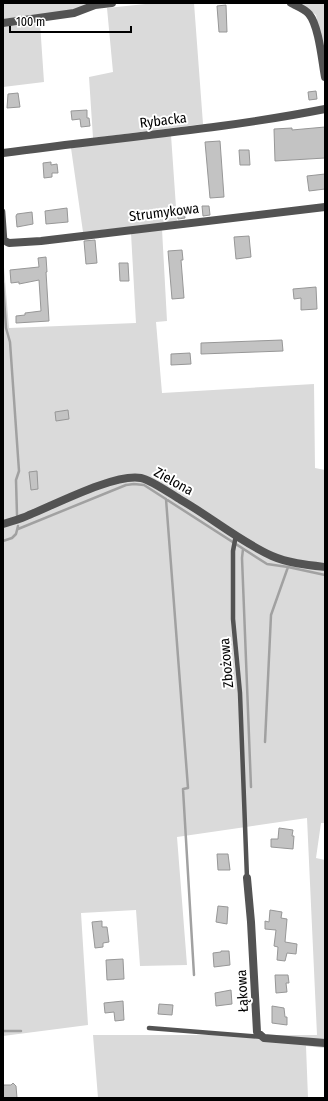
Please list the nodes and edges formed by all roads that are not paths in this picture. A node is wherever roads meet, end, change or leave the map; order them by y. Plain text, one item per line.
1 (112, 3) edge
2 (291, 3) edge
3 (3, 23) edge
4 (325, 77) edge
5 (325, 109) edge
6 (3, 153) edge
7 (325, 206) edge
8 (3, 211) edge
9 (7, 242) joint
10 (3, 524) edge
11 (236, 535) junction
12 (325, 567) edge
13 (247, 878) joint
14 (148, 1028) dead end
15 (264, 1038) junction
16 (325, 1043) edge

1 - 3 street
2 - 4 street
5 - 6 street, Rybacka
7 - 9 street, Strumykowa
8 - 9 lane
10 - 11 street, Zielona
11 - 12 street, Zielona
11 - 13 lane, Zbożowa
13 - 15 street, Łąkowa
14 - 15 lane
15 - 16 street

